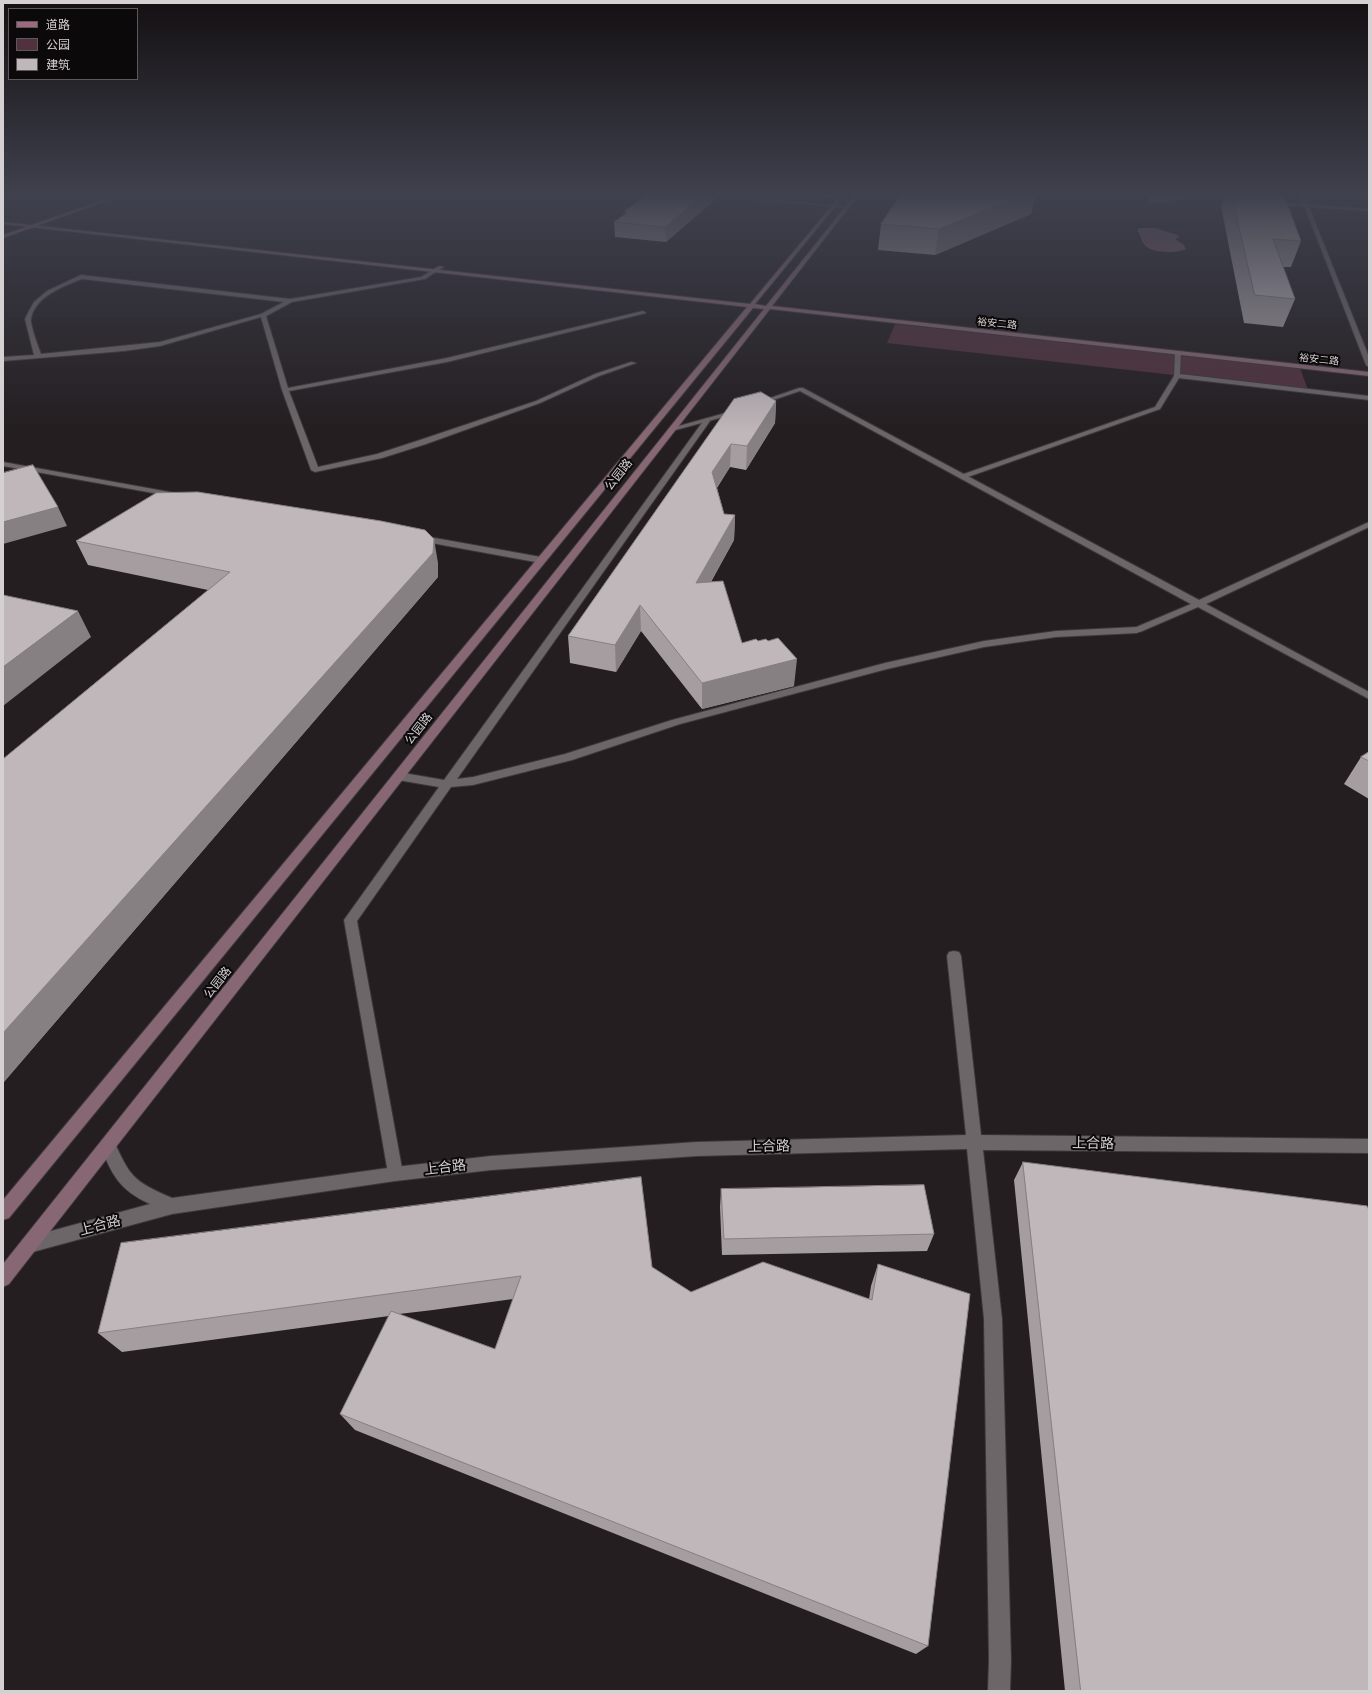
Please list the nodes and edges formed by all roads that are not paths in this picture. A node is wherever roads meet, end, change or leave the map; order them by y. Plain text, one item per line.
1 (426, 276) edge
2 (483, 276) edge
3 (517, 276) edge
4 (776, 276) edge
5 (792, 276) edge
6 (1334, 276) edge
7 (290, 301) junction
8 (753, 304) junction
9 (769, 305) junction
10 (643, 313) dead end
11 (263, 315) junction
12 (1178, 353) junction
13 (38, 356) junction
14 (3, 360) edge
15 (633, 363) dead end
16 (1369, 365) edge
17 (1369, 368) edge
18 (1369, 374) edge
19 (1177, 376) junction
20 (285, 390) junction
21 (1369, 398) edge
22 (706, 421) junction
23 (672, 429) junction
24 (3, 464) edge
25 (962, 476) junction
26 (190, 498) edge
27 (1369, 524) edge
28 (409, 537) edge
29 (541, 560) junction
30 (1198, 604) junction
31 (1369, 696) edge
32 (398, 776) junction
33 (447, 784) junction
34 (954, 956) dead end
35 (973, 1142) junction
36 (108, 1144) junction
37 (1369, 1146) edge
38 (395, 1174) junction
39 (172, 1206) junction
40 (3, 1212) edge
41 (29, 1245) junction
42 (3, 1278) edge
43 (999, 1691) edge

1 - 7 street
2 - 8 main road, 裕安二路
3 - 8 main road, 裕安二路
4 - 8 main road, 公园路
5 - 9 main road, 公园路
6 - 16 street
7 - 11 street
7 - 13 street
8 - 9 main road, 裕安二路
8 - 29 main road, 公园路
9 - 12 main road, 裕安二路
9 - 17 main road, 裕安二路
9 - 23 main road, 公园路
10 - 20 street
11 - 13 street
11 - 20 street
12 - 18 main road, 裕安二路
12 - 19 street
13 - 14 street
15 - 20 street
19 - 21 street
19 - 25 street
22 - 23 street
22 - 25 street
22 - 33 street
23 - 32 main road, 公园路
24 - 26 street
25 - 30 street
27 - 30 street
28 - 29 street
29 - 40 main road, 公园路
30 - 31 street
30 - 33 street
32 - 33 street
32 - 36 main road, 公园路
33 - 38 street
34 - 35 street
35 - 37 street, 上合路
35 - 38 street, 上合路
35 - 43 street
36 - 39 street
36 - 41 main road, 公园路
38 - 39 street, 上合路
39 - 41 street, 上合路
41 - 42 main road, 公园路

